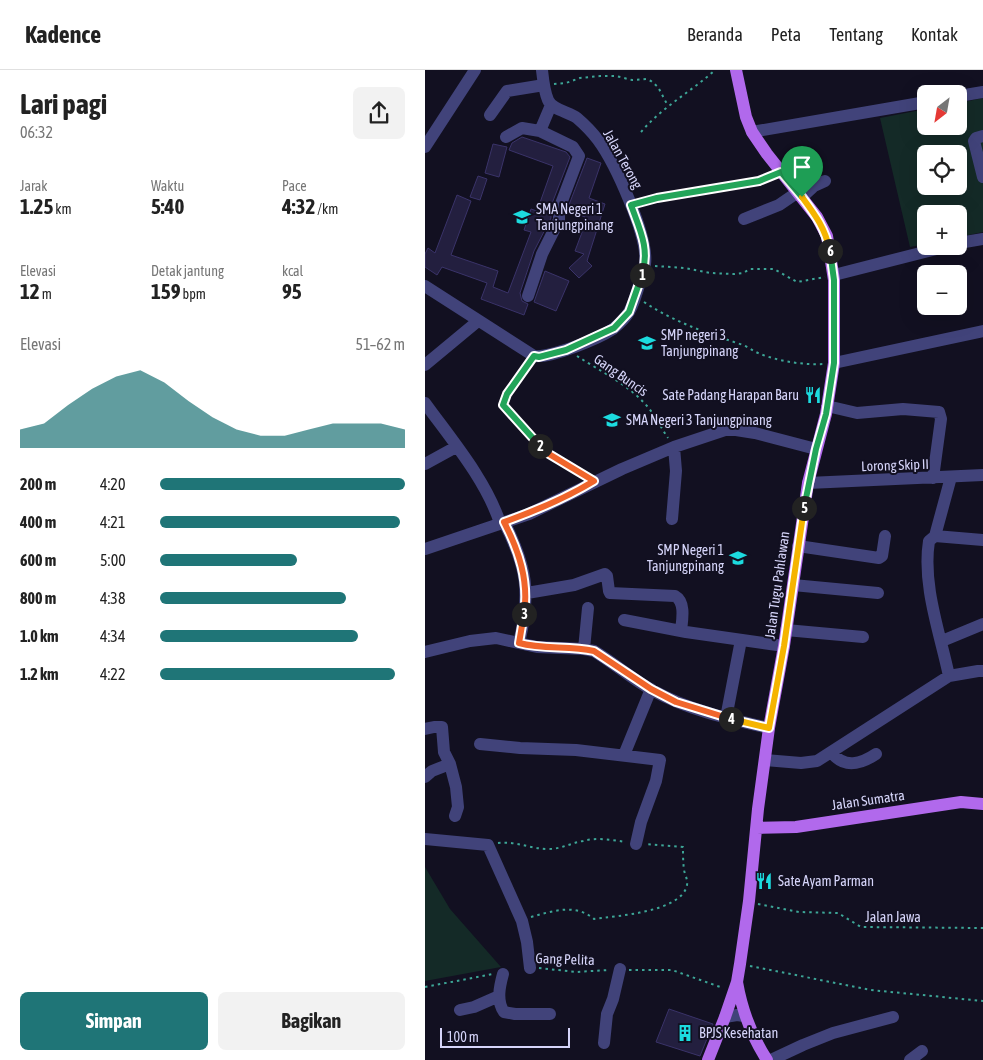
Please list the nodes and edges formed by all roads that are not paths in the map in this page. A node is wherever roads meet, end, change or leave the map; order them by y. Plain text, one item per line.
1 (475, 70) edge
2 (542, 70) edge
3 (736, 70) edge
4 (544, 85) junction
5 (983, 92) edge
6 (967, 95) edge
7 (917, 104) edge
8 (551, 105) junction
9 (490, 116) dead end
10 (540, 131) junction
11 (753, 132) junction
12 (983, 136) edge
13 (506, 137) dead end
14 (425, 147) edge
15 (982, 168) edge
16 (825, 181) dead end
17 (800, 195) junction
18 (744, 219) dead end
19 (983, 239) edge
20 (967, 242) edge
21 (917, 254) edge
22 (834, 275) junction
23 (425, 286) edge
24 (528, 296) dead end
25 (478, 321) junction
26 (983, 332) edge
27 (834, 363) junction
28 (425, 366) edge
29 (425, 403) edge
30 (827, 406) junction
31 (456, 447) junction
32 (674, 447) junction
33 (816, 449) junction
34 (425, 464) edge
35 (983, 475) edge
36 (933, 478) junction
37 (951, 478) junction
38 (808, 483) junction
39 (671, 518) dead end
40 (502, 522) junction
41 (885, 536) dead end
42 (935, 536) junction
43 (983, 540) edge
44 (797, 546) junction
45 (425, 549) edge
46 (793, 585) junction
47 (527, 593) junction
48 (877, 593) dead end
49 (588, 608) dead end
50 (624, 620) dead end
51 (983, 624) edge
52 (786, 630) junction
53 (681, 631) junction
54 (863, 637) dead end
55 (741, 640) junction
56 (941, 641) junction
57 (519, 643) junction
58 (784, 646) junction
59 (584, 648) junction
60 (425, 652) edge
61 (983, 671) edge
62 (949, 676) junction
63 (651, 689) junction
64 (726, 718) junction
65 (769, 728) junction
66 (425, 729) edge
67 (480, 744) dead end
68 (832, 752) junction
69 (876, 754) dead end
70 (624, 755) junction
71 (765, 760) junction
72 (449, 764) junction
73 (425, 777) edge
74 (983, 804) edge
75 (455, 816) dead end
76 (757, 828) junction
77 (425, 839) edge
78 (636, 844) road end
79 (530, 968) road end
80 (620, 969) road end
81 (503, 974) road end
82 (735, 986) junction
83 (499, 996) junction
84 (459, 1010) dead end
85 (550, 1014) dead end
86 (744, 1016) junction
87 (725, 1017) junction
88 (893, 1017) dead end
89 (604, 1043) dead end
90 (922, 1051) dead end
91 (708, 1060) edge
92 (767, 1060) edge
93 (771, 1060) edge
94 (910, 1060) edge

1 - 14 street
2 - 4 street
3 - 11 main road, Jalan Tugu Pahlawan
4 - 8 street
4 - 9 street
5 - 6 street
7 - 11 street
8 - 10 street
8 - 25 street, Jalan Terong
10 - 13 street
10 - 24 street
11 - 17 main road, Jalan Tugu Pahlawan
12 - 15 street
16 - 17 street
17 - 18 street
17 - 22 main road, Jalan Tugu Pahlawan
19 - 20 street
21 - 22 street
22 - 27 main road, Jalan Tugu Pahlawan
23 - 25 street
25 - 28 street
26 - 27 street
27 - 30 main road, Jalan Tugu Pahlawan
29 - 31 street
30 - 33 main road, Jalan Tugu Pahlawan
30 - 36 street
31 - 34 street
31 - 40 street
32 - 33 street
32 - 39 street
32 - 40 street
33 - 38 main road, Jalan Tugu Pahlawan
35 - 37 street, Lorong Skip II
36 - 37 street, Lorong Skip II
36 - 38 street, Lorong Skip II
37 - 42 street
38 - 44 main road, Jalan Tugu Pahlawan
40 - 45 street
40 - 47 street
41 - 44 street
42 - 43 street
42 - 56 street
44 - 46 main road, Jalan Tugu Pahlawan
46 - 48 street
46 - 52 main road, Jalan Tugu Pahlawan
47 - 53 street
47 - 57 street
49 - 59 street
50 - 53 street
51 - 56 street
52 - 54 street
52 - 58 main road, Jalan Tugu Pahlawan
53 - 55 street
55 - 58 street
55 - 64 street
56 - 62 street
57 - 59 street
57 - 60 street
58 - 65 main road, Jalan Tugu Pahlawan
59 - 63 street
61 - 62 street
62 - 68 street
63 - 64 street
63 - 70 street
64 - 65 street
65 - 71 main road, Jalan Tugu Pahlawan
66 - 72 street
67 - 70 street
68 - 69 street
68 - 71 street
70 - 78 street
71 - 76 main road, Jalan Tugu Pahlawan
72 - 73 street
72 - 75 street
74 - 76 main road, Jalan Sumatra
76 - 82 main road, Jalan Tugu Pahlawan
77 - 79 street
80 - 89 street
81 - 83 street
82 - 86 main road
82 - 87 main road
83 - 84 street
83 - 85 street
86 - 87 street
86 - 92 main road
87 - 91 main road
88 - 93 street
90 - 94 street

